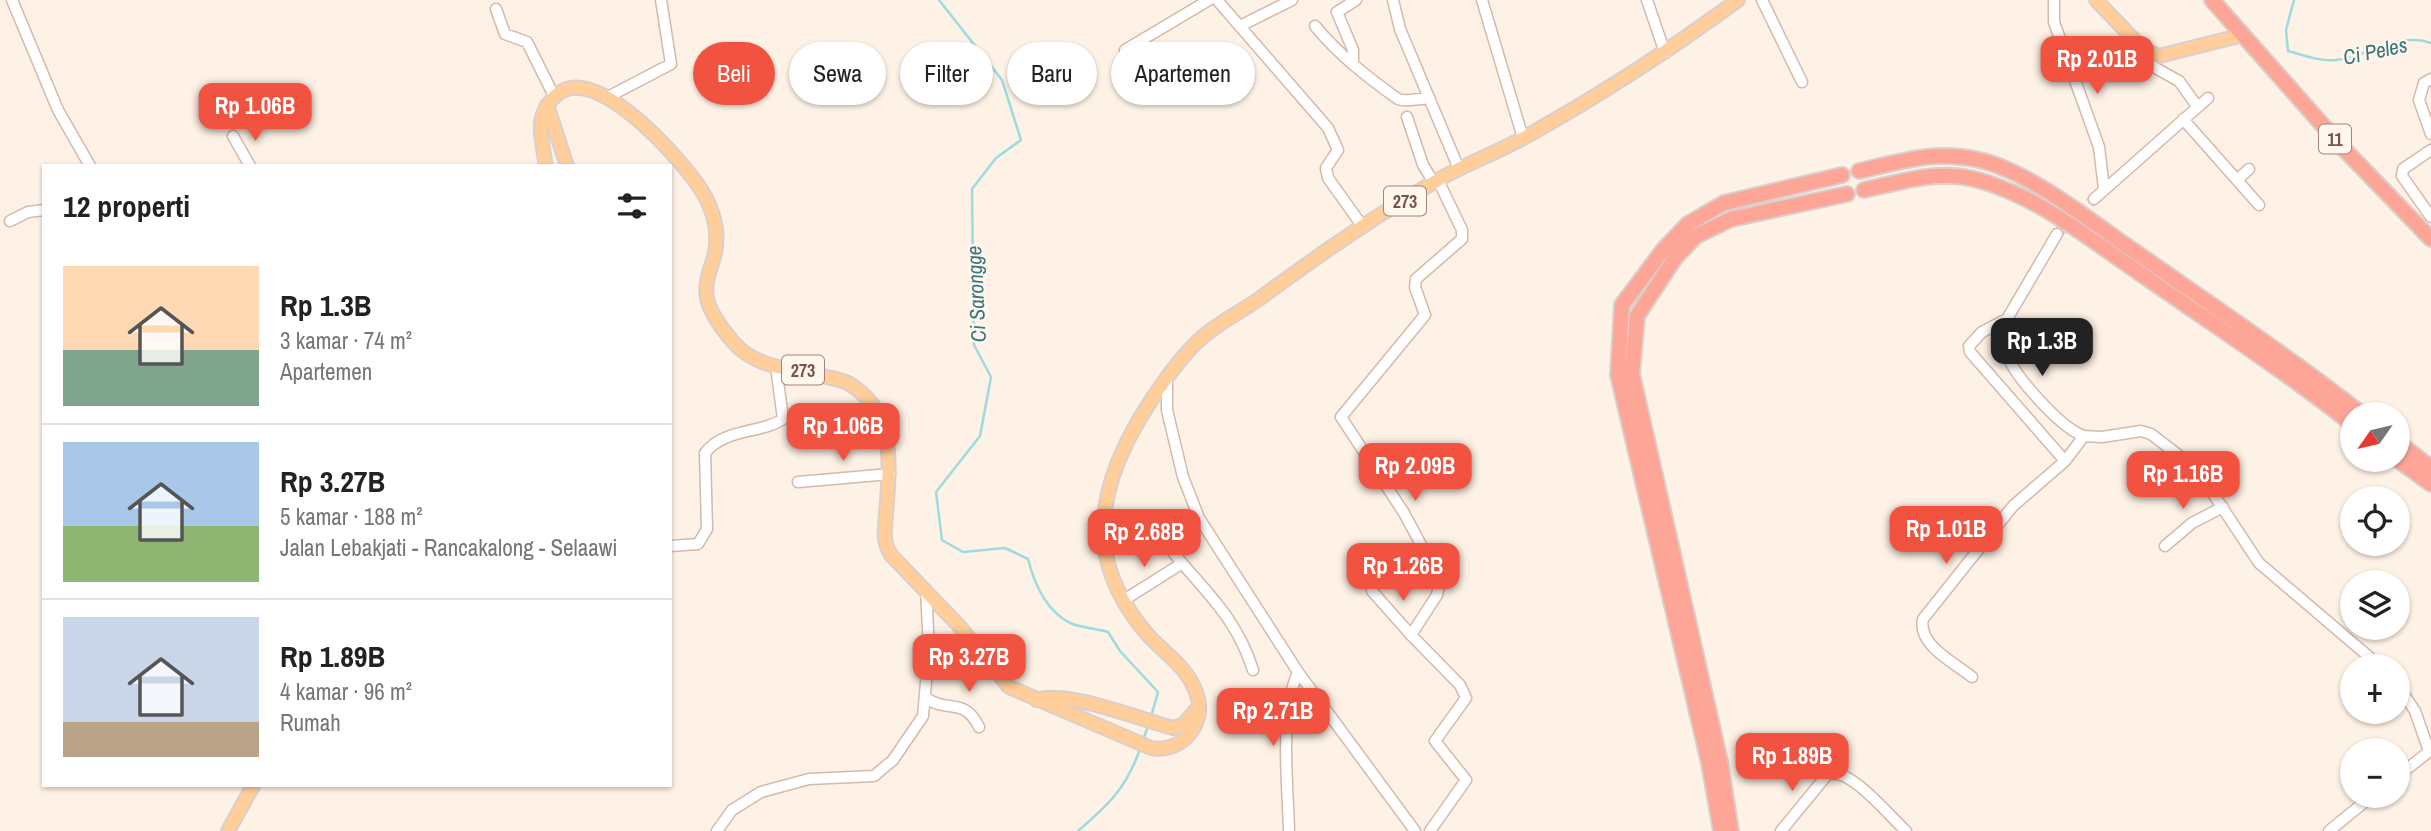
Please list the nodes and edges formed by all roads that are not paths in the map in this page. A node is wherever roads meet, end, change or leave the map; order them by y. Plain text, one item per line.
1 (12, 0) edge
2 (661, 0) edge
3 (1209, 0) edge
4 (1217, 0) edge
5 (1292, 0) edge
6 (1356, 0) edge
7 (1392, 0) edge
8 (1482, 0) edge
9 (1647, 0) edge
10 (1738, 0) edge
11 (1762, 0) edge
12 (2054, 0) edge
13 (2095, 0) edge
14 (2212, 0) edge
15 (496, 9) dead end
16 (1242, 25) junction
17 (1315, 26) dead end
18 (2243, 35) junction
19 (1138, 42) edge
20 (2144, 50) junction
21 (1665, 53) junction
22 (1353, 64) junction
23 (2431, 79) edge
24 (1802, 82) dead end
25 (606, 98) junction
26 (2207, 98) dead end
27 (1430, 99) junction
28 (551, 101) junction
29 (2197, 106) junction
30 (1407, 117) dead end
31 (2183, 119) junction
32 (2431, 134) edge
33 (233, 135) dead end
34 (1523, 138) junction
35 (2431, 150) edge
36 (89, 164) edge
37 (249, 164) edge
38 (546, 164) edge
39 (567, 164) edge
40 (1459, 169) junction
41 (2249, 169) dead end
42 (1859, 171) dead end
43 (1842, 175) dead end
44 (2238, 178) junction
45 (1436, 181) junction
46 (2104, 189) junction
47 (1864, 190) dead end
48 (1847, 194) dead end
49 (2094, 199) tunnel mouth
50 (2259, 205) dead end
51 (42, 210) edge
52 (2431, 217) edge
53 (10, 222) dead end
54 (1363, 227) junction
55 (2057, 234) tunnel mouth
56 (2430, 236) edge
57 (2007, 319) junction
58 (776, 366) junction
59 (1167, 381) junction
60 (2346, 402) edge
61 (2340, 414) edge
62 (2084, 436) junction
63 (2410, 451) edge
64 (2065, 461) junction
65 (2431, 468) edge
66 (2410, 469) edge
67 (890, 474) junction
68 (798, 482) dead end
69 (2431, 484) edge
70 (2222, 508) junction
71 (1157, 531) dead end
72 (672, 546) edge
73 (2165, 546) dead end
74 (1181, 564) junction
75 (926, 590) junction
76 (1372, 591) dead end
77 (1124, 600) junction
78 (1411, 635) junction
79 (2366, 654) edge
80 (1253, 670) dead end
81 (1298, 672) junction
82 (1972, 677) dead end
83 (925, 697) junction
84 (1036, 700) junction
85 (1200, 704) junction
86 (2410, 704) edge
87 (979, 727) dead end
88 (2430, 750) edge
89 (2410, 766) edge
90 (252, 787) edge
91 (2357, 808) edge
92 (1904, 830) edge
93 (228, 831) edge
94 (717, 831) edge
95 (1289, 831) edge
96 (1415, 831) edge
97 (1430, 831) edge
98 (1721, 831) edge
99 (1731, 831) edge
100 (1781, 831) edge
101 (2329, 831) edge

1 - 36 street
2 - 25 street
3 - 19 street
4 - 16 street
5 - 16 street
6 - 22 street
7 - 27 street
8 - 34 street
9 - 21 street
10 - 21 main road, 273
11 - 24 street
12 - 46 street
13 - 20 main road
14 - 18 highway, 11
15 - 28 street
16 - 54 street
17 - 22 street
18 - 20 main road
18 - 56 highway, 11
20 - 29 street
21 - 34 main road, 273
22 - 27 street
23 - 32 street
25 - 28 main road, 273
25 - 58 main road, 273
26 - 29 street
27 - 40 street
28 - 38 main road
28 - 39 main road
29 - 31 street
30 - 45 street
31 - 44 street
31 - 46 street
33 - 37 street
34 - 40 main road, 273
35 - 52 street
40 - 45 main road, 273
41 - 44 street
42 - 60 highway
43 - 98 highway
44 - 50 street
45 - 54 main road, 273
45 - 78 street
46 - 49 street
47 - 61 highway
48 - 99 highway
51 - 53 street
54 - 59 main road, 273
55 - 57 street
57 - 62 street
57 - 64 street
58 - 67 main road, 273
58 - 72 street
59 - 77 main road, 273
59 - 81 street
62 - 64 street
62 - 70 street
63 - 65 highway
64 - 82 street
66 - 69 highway
67 - 68 street
67 - 75 main road, 273
70 - 73 street
70 - 79 street
71 - 74 street
74 - 77 street
74 - 80 street
75 - 83 street
75 - 84 main road, 273
76 - 78 street
77 - 85 main road, 273
78 - 97 street
81 - 95 street
81 - 96 street
83 - 87 street
83 - 94 street
84 - 85 main road, 273
84 - 85 main road, 273
86 - 88 street
88 - 89 street
90 - 93 main road
91 - 101 street
92 - 100 street

